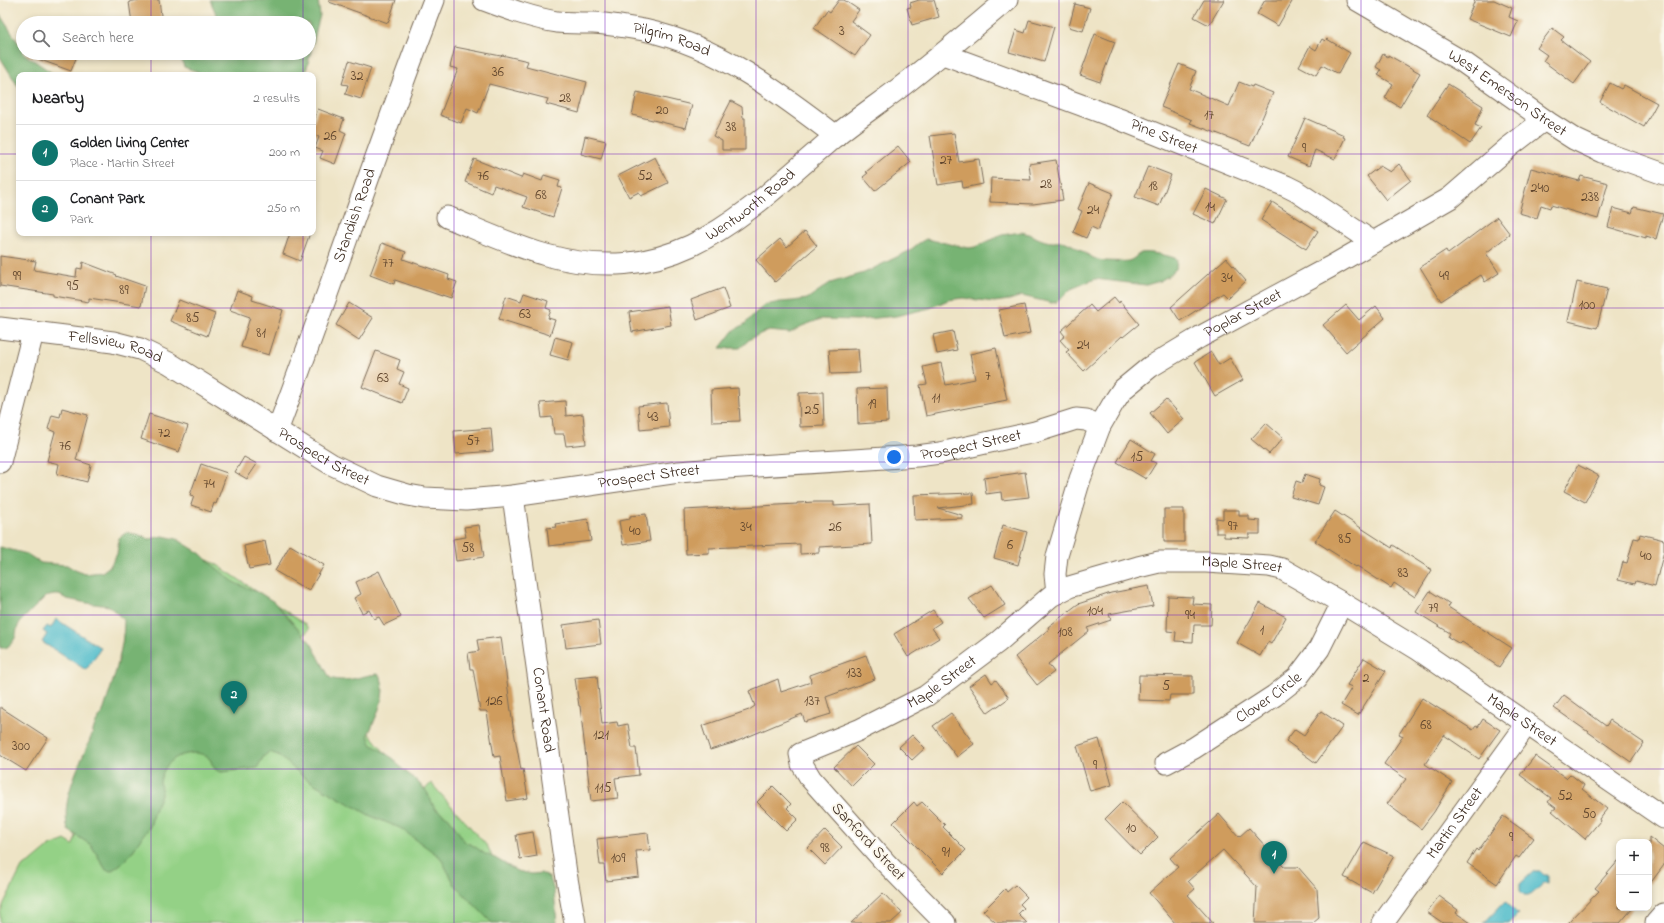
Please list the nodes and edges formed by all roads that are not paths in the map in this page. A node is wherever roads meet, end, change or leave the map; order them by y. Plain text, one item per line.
1 (434, 0) edge
2 (484, 0) edge
3 (1007, 0) edge
4 (1357, 0) edge
5 (943, 54) junction
6 (1544, 120) junction
7 (836, 136) junction
8 (1664, 174) edge
9 (447, 217) dead end
10 (1373, 242) junction
11 (0, 328) edge
12 (33, 333) junction
13 (220, 395) joint
14 (1100, 426) junction
15 (277, 431) junction
16 (0, 462) edge
17 (514, 496) junction
18 (1057, 593) junction
19 (1342, 603) junction
20 (1527, 724) junction
21 (800, 754) joint
22 (1166, 763) dead end
23 (1664, 818) edge
24 (1664, 914) edge
25 (574, 923) edge
26 (945, 923) edge
27 (1383, 923) edge
28 (1656, 923) edge

1 - 15 street, Standish Road
2 - 7 street, Pilgrim Road
3 - 5 street, Wentworth Road
4 - 6 street, West Emerson Street
5 - 7 street, Wentworth Road
5 - 10 street, Pine Street
6 - 8 street, West Emerson Street
6 - 10 street, Poplar Street
7 - 9 street, Wentworth Road
10 - 14 street, Poplar Street
11 - 12 street, Fellsview Road
12 - 13 street, Fellsview Road
12 - 16 street
13 - 15 street, Prospect Street
14 - 17 street, Prospect Street
14 - 18 street, Poplar Street
15 - 17 street, Prospect Street
17 - 25 street, Conant Road
18 - 19 street, Maple Street
18 - 21 street, Maple Street
19 - 20 street, Maple Street
19 - 22 street, Clover Circle
20 - 23 street, Maple Street
20 - 27 street, Martin Street
21 - 26 street, Sanford Street
24 - 28 street

